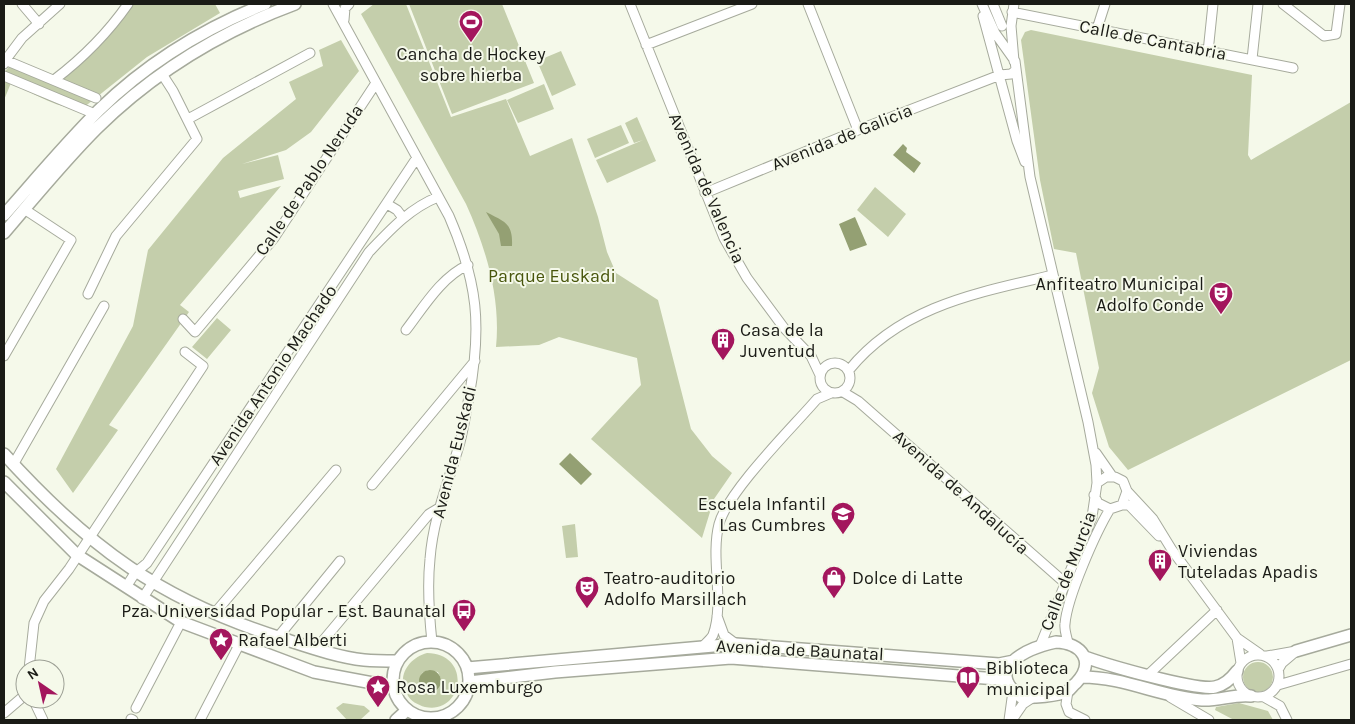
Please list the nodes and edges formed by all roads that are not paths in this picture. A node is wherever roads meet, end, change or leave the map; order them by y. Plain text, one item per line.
1 (22, 4) edge
2 (60, 4) edge
3 (128, 4) edge
4 (265, 4) edge
5 (295, 4) edge
6 (333, 4) edge
7 (349, 4) edge
8 (630, 4) edge
9 (752, 4) edge
10 (808, 4) edge
11 (981, 4) edge
12 (993, 4) edge
13 (1105, 4) edge
14 (1213, 4) edge
15 (1258, 4) edge
16 (1284, 4) edge
17 (1340, 4) edge
18 (1013, 8) edge
19 (344, 22) junction
20 (39, 24) junction
21 (1002, 26) dead end
22 (1097, 29) junction
23 (646, 45) junction
24 (1208, 52) junction
25 (310, 53) dead end
26 (1252, 59) junction
27 (996, 61) junction
28 (4, 62) edge
29 (1014, 63) junction
30 (1293, 68) dead end
31 (162, 74) junction
32 (1000, 75) junction
33 (4, 76) edge
34 (54, 80) junction
35 (376, 83) junction
36 (980, 83) junction
37 (96, 98) dead end
38 (95, 114) junction
39 (188, 119) junction
40 (858, 130) junction
41 (416, 159) junction
42 (1030, 176) junction
43 (705, 193) junction
44 (438, 197) junction
45 (387, 204) junction
46 (24, 209) junction
47 (4, 216) edge
48 (403, 218) junction
49 (4, 233) edge
50 (468, 265) junction
51 (1053, 275) junction
52 (88, 294) dead end
53 (104, 306) dead end
54 (183, 319) dead end
55 (406, 330) dead end
56 (185, 352) dead end
57 (862, 354) junction
58 (4, 356) edge
59 (811, 356) junction
60 (475, 361) junction
61 (830, 364) junction
62 (841, 364) junction
63 (849, 370) junction
64 (820, 375) junction
65 (850, 382) junction
66 (821, 385) junction
67 (843, 392) junction
68 (831, 393) junction
69 (817, 399) junction
70 (858, 401) junction
71 (1093, 449) junction
72 (4, 454) edge
73 (13, 465) junction
74 (336, 470) dead end
75 (1112, 476) junction
76 (4, 482) edge
77 (1097, 484) junction
78 (372, 485) dead end
79 (1127, 491) junction
80 (1094, 495) junction
81 (1122, 505) junction
82 (439, 508) junction
83 (1110, 509) junction
84 (89, 538) junction
85 (1172, 550) junction
86 (155, 552) junction
87 (78, 555) junction
88 (169, 558) junction
89 (340, 561) dead end
90 (135, 573) junction
91 (1064, 582) junction
92 (153, 583) junction
93 (126, 588) junction
94 (142, 599) junction
95 (1216, 610) junction
96 (214, 614) junction
97 (717, 616) junction
98 (181, 622) junction
99 (1351, 635) edge
100 (278, 637) junction
101 (1237, 638) junction
102 (432, 642) junction
103 (1068, 642) junction
104 (736, 644) junction
105 (239, 645) junction
106 (703, 646) junction
107 (1040, 646) junction
108 (316, 649) junction
109 (1296, 651) junction
110 (1263, 655) junction
111 (1085, 657) junction
112 (29, 659) edge
113 (398, 661) junction
114 (1014, 661) junction
115 (1351, 664) edge
116 (467, 668) junction
117 (1239, 668) junction
118 (1278, 670) junction
119 (1149, 674) junction
120 (1082, 677) junction
121 (469, 682) junction
122 (1278, 685) junction
123 (394, 687) junction
124 (1009, 687) junction
125 (1068, 691) junction
126 (1163, 693) junction
127 (1251, 696) junction
128 (1264, 697) junction
129 (1032, 698) junction
130 (15, 703) edge
131 (136, 708) dead end
132 (407, 710) junction
133 (4, 712) edge
134 (422, 719) edge
135 (438, 719) edge
136 (200, 720) edge
137 (396, 720) edge
138 (1011, 720) edge
139 (1085, 720) edge
140 (1209, 720) edge
141 (1287, 720) edge

1 - 20 street
2 - 20 street
3 - 34 street
4 - 38 main road
5 - 31 main road
6 - 19 street, Avenida Euskadi
7 - 19 street
8 - 23 street, Avenida de Valencia
9 - 23 street
10 - 40 street
11 - 27 street
11 - 29 street
12 - 21 street
13 - 22 street
14 - 24 street
15 - 26 street
16 - 17 street
18 - 22 street, Calle de Cantabria
18 - 29 street
19 - 35 street, Avenida Euskadi
20 - 28 street
22 - 24 street, Calle de Cantabria
23 - 43 street, Avenida de Valencia
24 - 26 street, Calle de Cantabria
25 - 39 street
26 - 30 street, Calle de Cantabria
27 - 29 street
27 - 32 street
27 - 36 street
28 - 34 street
29 - 32 street, Avenida de Galicia
29 - 42 street
31 - 39 street
31 - 46 main road
32 - 36 street, Avenida de Galicia
32 - 42 street
33 - 38 street
34 - 37 street
35 - 41 street, Avenida Euskadi
35 - 54 street, Calle de Pablo Neruda
36 - 40 street, Avenida de Galicia
38 - 47 main road
39 - 52 street
40 - 43 street, Avenida de Galicia
41 - 44 street, Avenida Euskadi
41 - 45 street, Avenida Antonio Machado
42 - 51 street
43 - 59 street, Avenida de Valencia
44 - 48 street, Avenida Antonio Machado
44 - 50 street, Avenida Euskadi
45 - 48 street
45 - 86 street, Avenida Antonio Machado
46 - 49 main road
46 - 58 street
48 - 88 street, Avenida Antonio Machado
50 - 55 street
50 - 60 street, Avenida Euskadi
51 - 57 street
51 - 71 street
53 - 73 street
56 - 84 street
57 - 62 street
57 - 63 street
59 - 61 street, Avenida de Valencia
59 - 64 street, Avenida de Valencia
60 - 78 street
60 - 82 street, Avenida Euskadi
61 - 62 street
61 - 64 street
62 - 63 street
63 - 65 street
64 - 66 street
65 - 67 street
65 - 70 street, Avenida de Andalucía
66 - 68 street
66 - 69 street
67 - 68 street
67 - 70 street, Avenida de Andalucía
68 - 69 street
69 - 97 street
70 - 91 street, Avenida de Andalucía
71 - 75 street
71 - 77 street
72 - 73 main road
73 - 84 main road
74 - 96 street
75 - 77 street
75 - 79 street
76 - 87 main road
77 - 80 street
79 - 81 street
79 - 85 street
80 - 83 street
80 - 91 street, Calle de Murcia
81 - 83 street
81 - 85 street
82 - 102 street, Avenida Euskadi
82 - 108 street
83 - 103 street, Calle de Murcia
84 - 87 street
84 - 90 main road
85 - 95 street
86 - 88 street
86 - 90 street, Avenida Antonio Machado
87 - 93 main road
87 - 112 street
88 - 92 street, Avenida Antonio Machado
89 - 100 street
90 - 92 main road
90 - 93 street, Avenida Antonio Machado
91 - 107 street, Calle de Murcia
92 - 94 street, Avenida Antonio Machado
92 - 96 main road
93 - 94 main road
94 - 98 main road
95 - 101 street
95 - 119 street
96 - 100 main road
97 - 104 street
97 - 106 street
98 - 105 main road
98 - 131 street
99 - 109 main road
100 - 108 main road
101 - 110 street
101 - 117 street
102 - 113 main road
102 - 116 main road
103 - 107 main road
103 - 111 main road
104 - 106 main road, Avenida de Baunatal
104 - 114 main road, Avenida de Baunatal
105 - 123 main road
105 - 136 street
106 - 116 main road, Avenida de Baunatal
107 - 114 main road
108 - 113 main road
109 - 110 street
109 - 118 street
110 - 117 street
110 - 118 street
111 - 119 main road
111 - 120 main road
113 - 123 main road
114 - 124 main road
115 - 122 street
116 - 121 main road
117 - 119 main road
117 - 127 street
118 - 122 street
120 - 125 main road
120 - 126 main road
121 - 124 main road, Avenida de Baunatal
121 - 135 main road
122 - 128 street
123 - 132 main road
124 - 129 main road
124 - 138 street
125 - 129 main road
125 - 139 street
126 - 127 main road
126 - 140 street
127 - 128 street
128 - 141 street
129 - 138 street
130 - 133 street
132 - 134 main road
132 - 137 main road
134 - 135 main road

